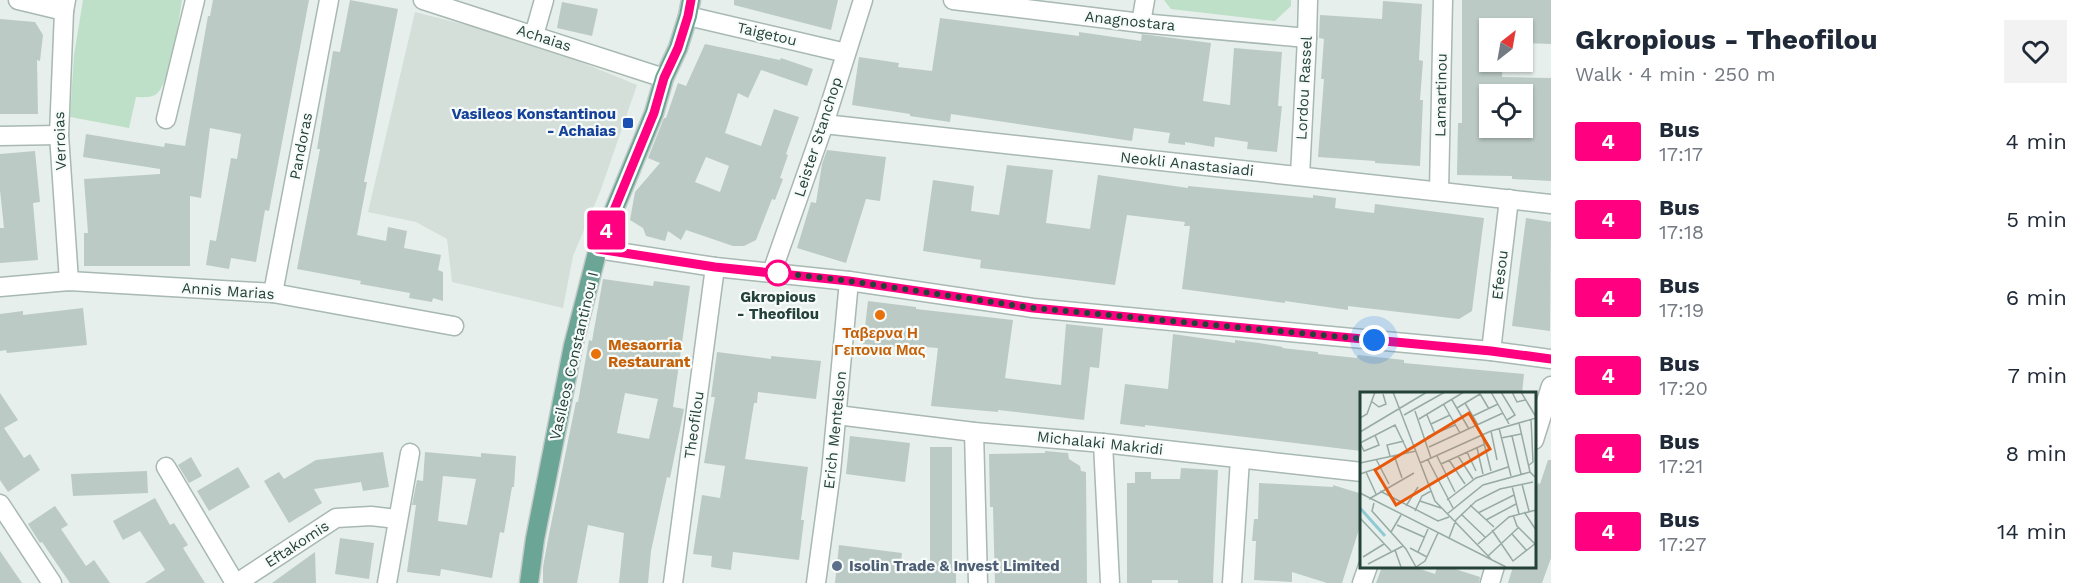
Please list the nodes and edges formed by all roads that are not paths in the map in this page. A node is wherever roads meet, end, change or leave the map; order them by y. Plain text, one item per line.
1 (18, 0) edge
2 (195, 0) edge
3 (329, 0) edge
4 (423, 0) edge
5 (544, 0) edge
6 (863, 0) edge
7 (953, 0) edge
8 (1145, 0) edge
9 (1308, 0) edge
10 (1443, 0) edge
11 (996, 3) edge
12 (65, 5) edge
13 (690, 8) edge
14 (1142, 23) junction
15 (534, 34) junction
16 (1307, 38) junction
17 (846, 53) junction
18 (664, 78) junction
19 (166, 118) dead end
20 (824, 124) junction
21 (59, 135) junction
22 (0, 136) edge
23 (1300, 176) junction
24 (1439, 190) junction
25 (1509, 199) junction
26 (1551, 204) edge
27 (598, 249) junction
28 (715, 267) junction
29 (772, 272) junction
30 (69, 281) junction
31 (849, 281) junction
32 (0, 288) edge
33 (273, 293) junction
34 (454, 326) dead end
35 (1491, 351) junction
36 (1551, 359) edge
37 (1551, 386) edge
38 (837, 415) junction
39 (974, 432) junction
40 (1536, 434) edge
41 (1103, 442) junction
42 (410, 453) dead end
43 (1240, 459) junction
44 (166, 467) dead end
45 (1360, 472) edge
46 (0, 504) edge
47 (397, 519) junction
48 (1368, 568) edge
49 (1496, 568) edge
50 (816, 580) edge
51 (52, 583) edge
52 (236, 583) edge
53 (387, 583) edge
54 (529, 583) edge
55 (673, 583) edge
56 (978, 583) edge
57 (1110, 583) edge
58 (1232, 583) edge
59 (1362, 583) edge
60 (1490, 583) edge

1 - 12 street
2 - 19 street
3 - 33 street, Pandoras
4 - 15 street, Achaias
5 - 15 street
6 - 17 street, Leister Stanchop
7 - 11 street, Anagnostara
8 - 14 street
9 - 16 street, Lordou Rassel
10 - 24 street, Lamartinou
11 - 14 street, Anagnostara
12 - 21 street, Verroias
13 - 17 street, Taigetou
13 - 18 main road, Vasileos Constantinou I
14 - 16 street, Anagnostara
15 - 18 street, Achaias
16 - 23 street, Lordou Rassel
17 - 20 street, Leister Stanchop
18 - 27 main road, Vasileos Constantinou I
20 - 23 street, Neokli Anastasiadi
20 - 29 street, Leister Stanchop
21 - 22 street
21 - 30 street, Verroias
23 - 24 street, Neokli Anastasiadi
24 - 25 street, Neokli Anastasiadi
25 - 26 street, Neokli Anastasiadi
25 - 35 street, Efesou
27 - 28 street
27 - 54 main road, Vasileos Constantinou I
28 - 29 street
28 - 55 street, Theofilou
29 - 31 street
30 - 32 street, Annis Marias
30 - 33 street, Annis Marias
31 - 35 street
31 - 38 street, Erich Mentelson
33 - 34 street, Annis Marias
35 - 36 street
37 - 40 street
38 - 39 street, Michalaki Makridi
38 - 50 street, Erich Mentelson
39 - 41 street, Michalaki Makridi
39 - 56 street
41 - 43 street, Michalaki Makridi
41 - 57 street
42 - 47 street
43 - 45 street, Michalaki Makridi
43 - 58 street
44 - 52 street
46 - 51 street
47 - 52 street, Eftakomis
47 - 53 street
48 - 59 street
49 - 60 street

